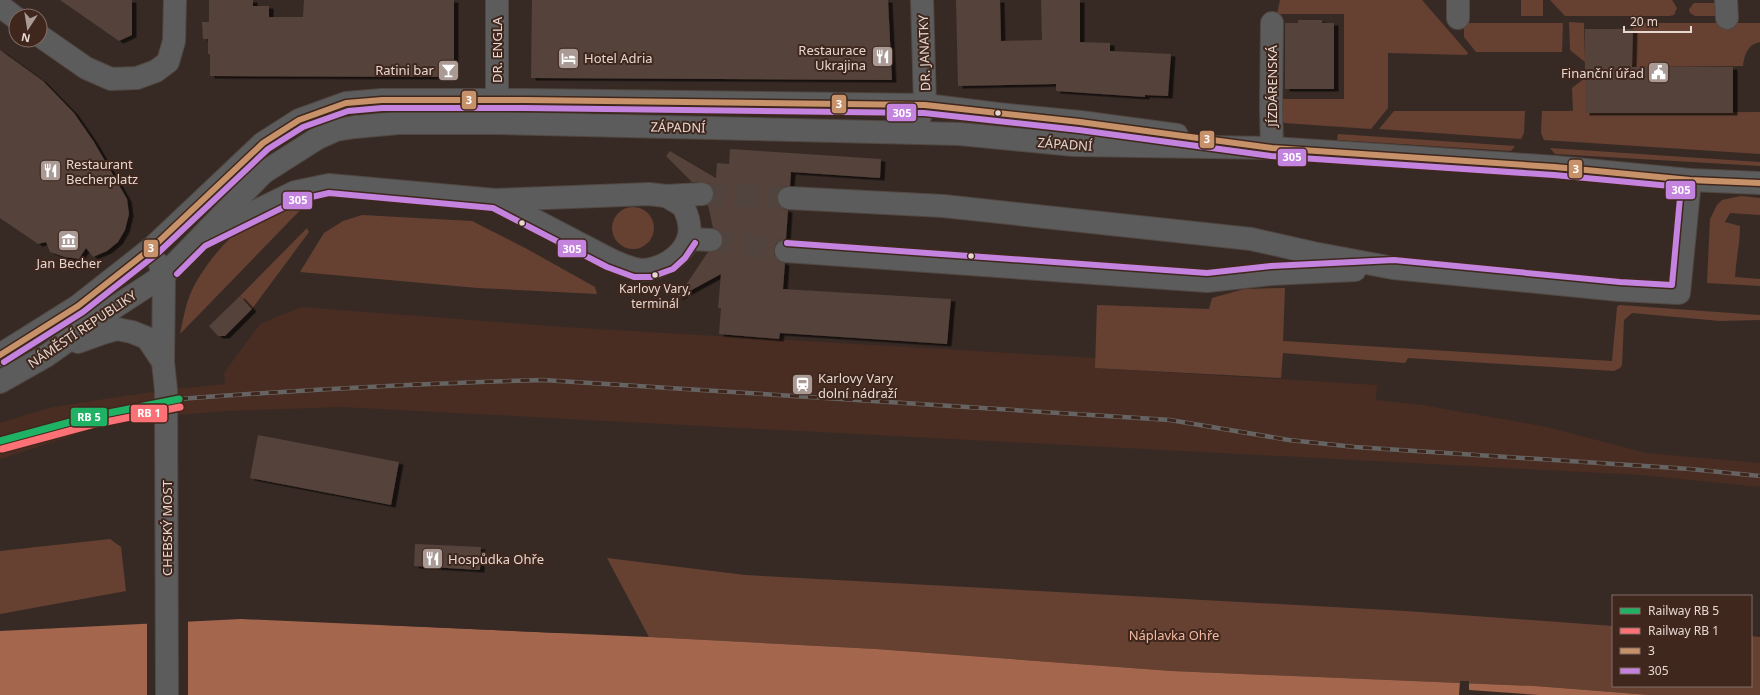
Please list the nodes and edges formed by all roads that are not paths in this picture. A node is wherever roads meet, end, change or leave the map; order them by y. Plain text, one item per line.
1 (175, 0) edge
2 (497, 0) edge
3 (922, 0) edge
4 (1272, 23) dead end
5 (48, 42) edge
6 (496, 100) junction
7 (925, 105) junction
8 (497, 123) junction
9 (859, 132) junction
10 (1272, 148) junction
11 (1690, 180) junction
12 (1760, 183) edge
13 (702, 194) tunnel mouth
14 (666, 196) junction
15 (789, 198) tunnel mouth
16 (495, 200) junction
17 (200, 239) junction
18 (688, 239) junction
19 (711, 240) tunnel mouth
20 (153, 247) junction
21 (786, 251) tunnel mouth
22 (1393, 268) junction
23 (164, 275) junction
24 (0, 354) edge
25 (46, 356) junction
26 (163, 362) junction
27 (0, 382) edge
28 (167, 695) edge

1 - 5 street
2 - 6 street, DR. ENGLA
3 - 7 street, DR. JANATKY
4 - 10 street, JÍZDÁRENSKÁ
6 - 7 street, ZÁPADNÍ
6 - 8 street, DR. ENGLA
6 - 20 street, NÁMĚSTÍ REPUBLIKY
7 - 9 street, ZÁPADNÍ
7 - 10 street, ZÁPADNÍ
8 - 9 street, ZÁPADNÍ
8 - 17 street, NÁMĚSTÍ REPUBLIKY
9 - 10 street, ZÁPADNÍ
10 - 11 street, ZÁPADNÍ
11 - 12 street, ZÁPADNÍ
11 - 22 street
13 - 14 street
14 - 16 street
14 - 18 street
15 - 22 street
16 - 17 street
16 - 18 street
17 - 23 street, NÁMĚSTÍ REPUBLIKY
18 - 19 street
20 - 23 street
20 - 24 street, NÁMĚSTÍ REPUBLIKY
21 - 22 street
23 - 25 street, NÁMĚSTÍ REPUBLIKY
23 - 26 street, CHEBSKÝ MOST
25 - 26 street, CHEBSKÝ MOST
25 - 27 street, NÁMĚSTÍ REPUBLIKY
26 - 28 street, CHEBSKÝ MOST

